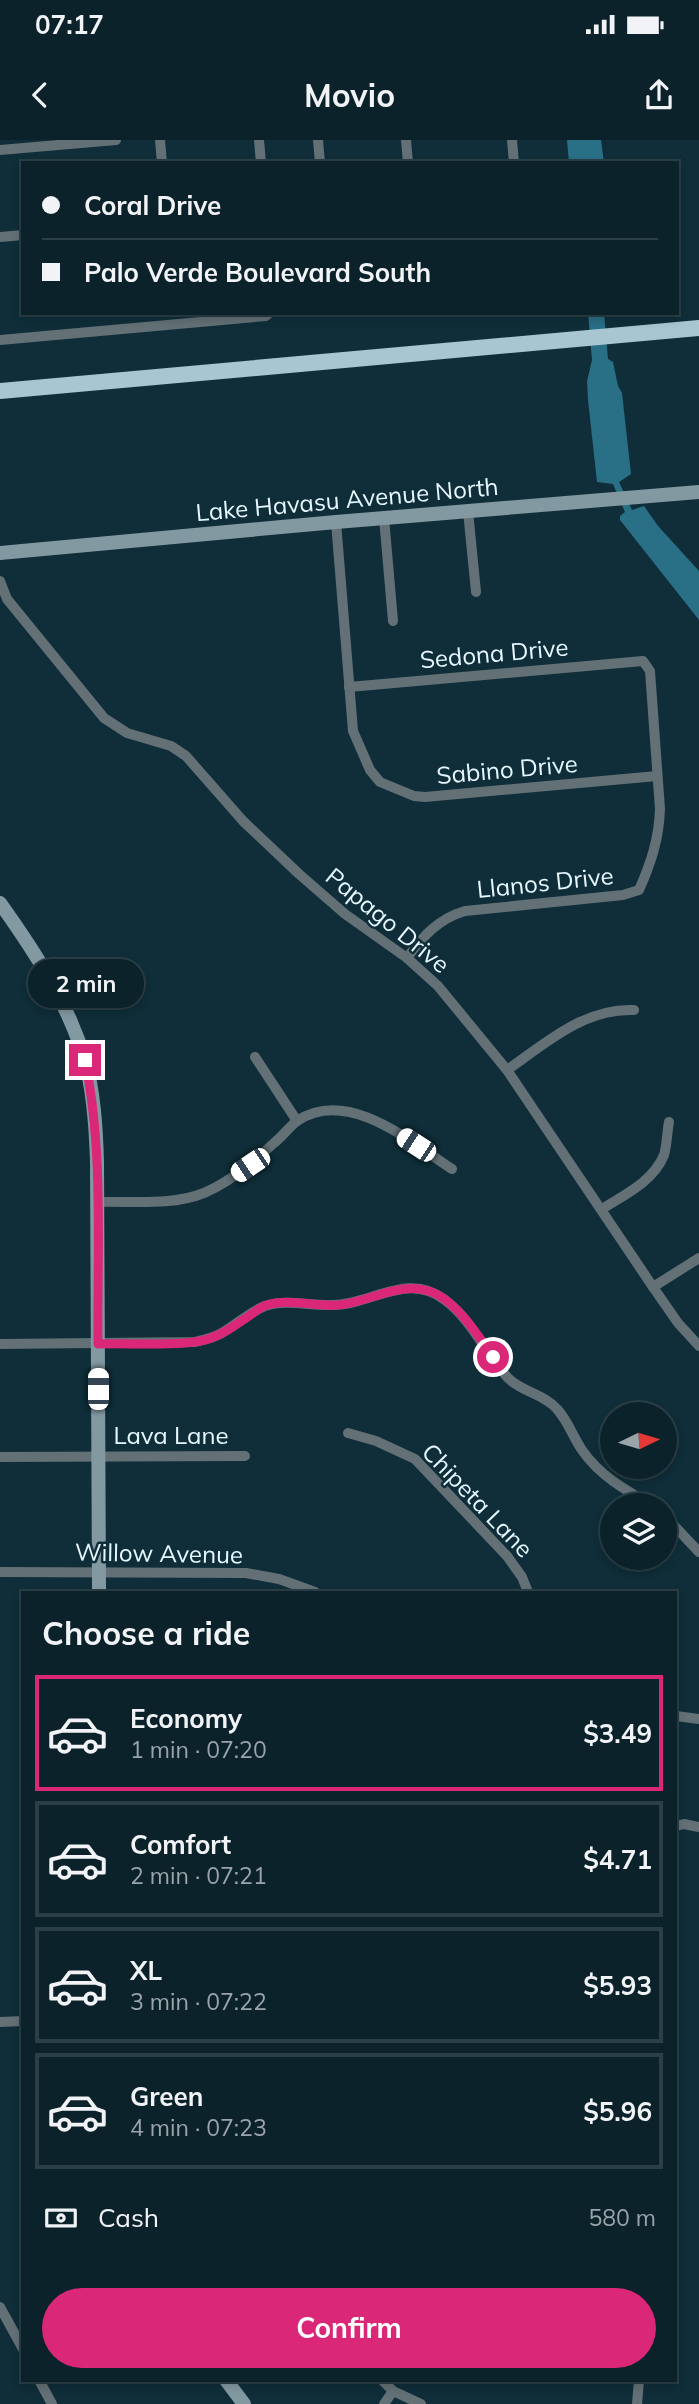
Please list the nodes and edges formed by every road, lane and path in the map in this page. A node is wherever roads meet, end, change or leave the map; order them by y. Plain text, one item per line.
1 (116, 140) edge
2 (160, 140) edge
3 (259, 140) edge
4 (318, 140) edge
5 (406, 140) edge
6 (512, 140) edge
7 (59, 142) edge
8 (0, 150) edge
9 (162, 161) edge
10 (261, 161) edge
11 (320, 161) edge
12 (408, 161) edge
13 (514, 161) edge
14 (21, 234) edge
15 (0, 237) edge
16 (268, 315) edge
17 (699, 328) edge
18 (0, 340) edge
19 (0, 391) edge
20 (699, 492) edge
21 (468, 511) junction
22 (384, 518) junction
23 (336, 522) junction
24 (0, 553) edge
25 (0, 581) edge
26 (476, 592) dead end
27 (393, 621) dead end
28 (643, 661) joint
29 (349, 687) junction
30 (657, 776) junction
31 (0, 903) edge
32 (407, 958) junction
33 (634, 1010) dead end
34 (255, 1057) dead end
35 (507, 1070) junction
36 (298, 1121) junction
37 (669, 1122) dead end
38 (452, 1169) dead end
39 (97, 1202) junction
40 (602, 1209) junction
41 (699, 1258) edge
42 (653, 1287) junction
43 (0, 1344) edge
44 (98, 1344) junction
45 (699, 1346) edge
46 (348, 1433) dead end
47 (98, 1456) junction
48 (245, 1456) dead end
49 (0, 1457) edge
50 (633, 1493) edge
51 (677, 1529) edge
52 (699, 1552) edge
53 (0, 1572) edge
54 (99, 1573) junction
55 (99, 1591) edge
56 (312, 1591) edge
57 (528, 1591) edge
58 (677, 1716) edge
59 (699, 1719) edge
60 (677, 1826) edge
61 (699, 1827) edge
62 (21, 2021) edge
63 (0, 2022) edge
64 (0, 2307) edge
65 (21, 2345) edge
66 (40, 2382) edge
67 (228, 2382) edge
68 (384, 2382) edge
69 (639, 2382) edge
70 (393, 2391) junction
71 (52, 2404) edge
72 (244, 2404) edge
73 (384, 2404) edge
74 (421, 2404) edge
75 (637, 2404) edge

1 - 7 street
2 - 9 street
3 - 10 street
4 - 11 street
5 - 12 street
6 - 13 street
7 - 8 street
14 - 15 street
16 - 18 street
17 - 19 highway
20 - 21 main road, Lake Havasu Avenue North
21 - 22 main road, Lake Havasu Avenue North
21 - 26 street
22 - 23 main road, Lake Havasu Avenue North
22 - 27 street
23 - 24 main road, Lake Havasu Avenue North
23 - 29 street, Sabino Drive
25 - 32 street, Papago Drive
28 - 29 street, Sedona Drive
28 - 30 street, Llanos Drive
29 - 30 street, Sabino Drive
30 - 32 street, Llanos Drive
31 - 39 main road
32 - 35 street, Papago Drive
33 - 35 street
34 - 36 street
35 - 40 street, Papago Drive
36 - 38 street
36 - 39 street
37 - 40 street
39 - 44 main road
40 - 42 street, Papago Drive
41 - 42 street
42 - 45 street, Papago Drive
43 - 44 street
44 - 47 main road
44 - 50 street
46 - 57 street, Chipeta Lane
47 - 48 street, Lava Lane
47 - 49 street, Lava Lane
47 - 54 main road
51 - 52 street
53 - 54 street, Willow Avenue
54 - 55 main road
54 - 56 street, Willow Avenue
58 - 59 street
60 - 61 street
62 - 63 street
64 - 65 street
66 - 71 street
67 - 72 main road
68 - 70 street
69 - 75 street
70 - 73 street
70 - 74 street

